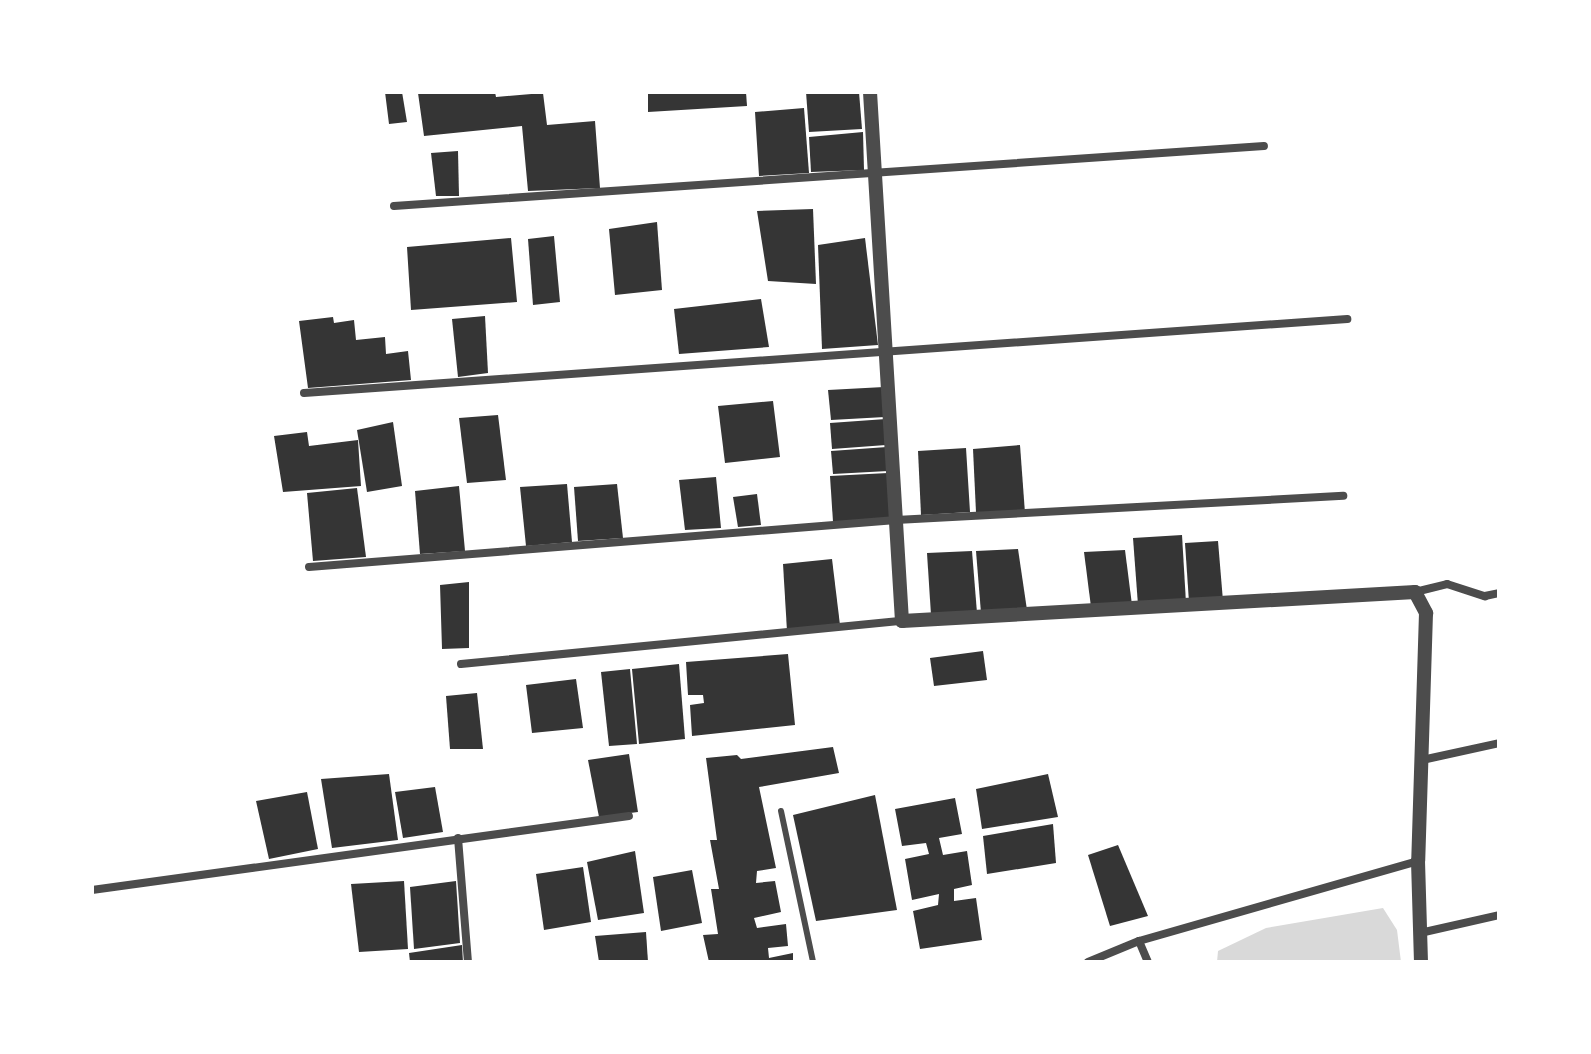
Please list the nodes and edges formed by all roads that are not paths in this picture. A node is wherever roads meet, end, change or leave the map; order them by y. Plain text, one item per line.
1 (870, 92) edge
2 (1264, 146) dead end
3 (874, 173) junction
4 (394, 206) dead end
5 (1347, 319) dead end
6 (884, 349) junction
7 (304, 393) dead end
8 (1343, 496) dead end
9 (896, 520) junction
10 (309, 567) dead end
11 (1415, 592) junction
12 (1499, 593) edge
13 (902, 621) junction
14 (461, 664) dead end
15 (1499, 743) edge
16 (1422, 760) junction
17 (781, 811) dead end
18 (629, 816) dead end
19 (458, 838) junction
20 (1418, 861) junction
21 (92, 890) edge
22 (1499, 915) edge
23 (1420, 933) junction
24 (1139, 941) junction
25 (468, 962) edge
26 (813, 962) edge
27 (1088, 962) edge
28 (1148, 962) edge
29 (1421, 962) edge

1 - 3 street
2 - 3 street
3 - 4 street
3 - 6 street
5 - 6 street
6 - 7 street
6 - 9 street
8 - 9 street
9 - 10 street
9 - 13 street
11 - 12 street
11 - 13 street
11 - 16 street
13 - 14 street
15 - 16 street
16 - 20 street
17 - 26 lane
18 - 19 street
19 - 21 street
19 - 25 street
20 - 23 street
20 - 24 street
22 - 23 street
23 - 29 street
24 - 27 street
24 - 28 street

